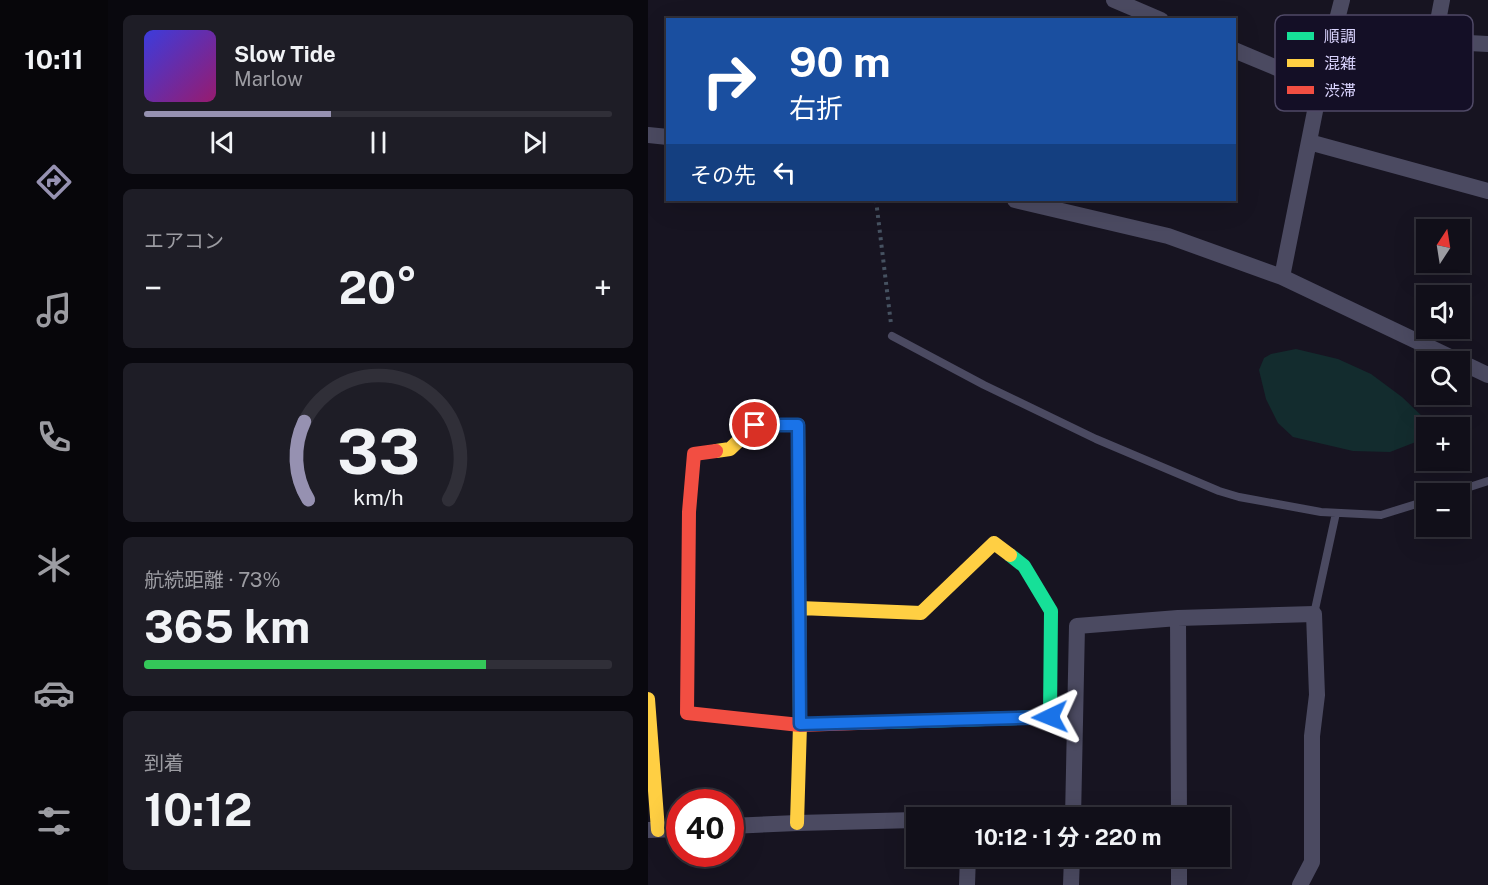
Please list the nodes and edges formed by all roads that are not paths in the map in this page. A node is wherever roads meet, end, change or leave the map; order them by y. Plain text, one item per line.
1 (1114, 0) edge
2 (1342, 0) edge
3 (1442, 0) edge
4 (1338, 15) edge
5 (1439, 15) edge
6 (1156, 18) edge
7 (1473, 43) edge
8 (1488, 44) edge
9 (1236, 51) edge
10 (1275, 67) edge
11 (1315, 111) edge
12 (648, 135) edge
13 (666, 137) edge
14 (1309, 142) junction
15 (1488, 191) edge
16 (1019, 201) edge
17 (1282, 277) junction
18 (892, 336) road end
19 (1488, 375) edge
20 (1488, 481) edge
21 (1470, 487) edge
22 (1416, 504) edge
23 (1336, 513) junction
24 (800, 608) junction
25 (1314, 614) junction
26 (1178, 618) junction
27 (648, 699) edge
28 (800, 724) junction
29 (1073, 807) edge
30 (1179, 807) edge
31 (906, 820) edge
32 (797, 823) junction
33 (744, 825) edge
34 (653, 830) edge
35 (968, 867) edge
36 (1072, 867) edge
37 (1179, 867) edge
38 (967, 885) edge
39 (1071, 885) edge
40 (1179, 885) edge
41 (1300, 885) edge

1 - 6 street
2 - 4 street
3 - 5 street
7 - 8 street
9 - 10 street
11 - 14 street
12 - 13 street
14 - 15 street
14 - 17 street
16 - 17 street
17 - 19 street
18 - 23 lane
20 - 21 lane
22 - 23 lane
23 - 25 lane
24 - 28 street
24 - 28 street
24 - 28 street
25 - 26 street
25 - 41 street
26 - 29 street
26 - 30 street
27 - 34 street
28 - 32 street
31 - 32 street
32 - 33 street
35 - 38 street
36 - 39 street
37 - 40 street

